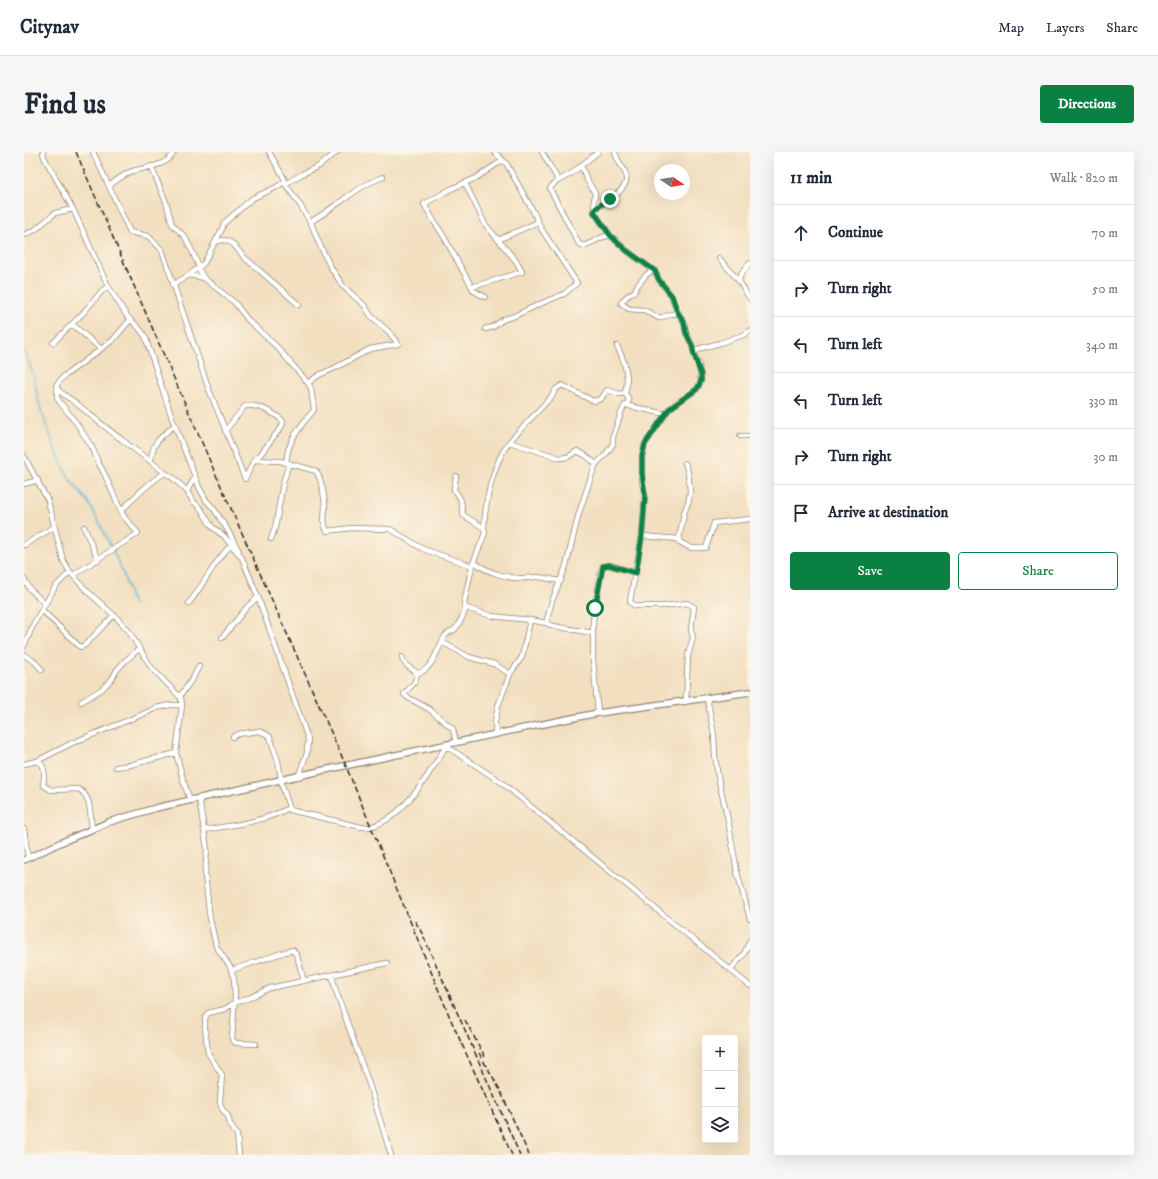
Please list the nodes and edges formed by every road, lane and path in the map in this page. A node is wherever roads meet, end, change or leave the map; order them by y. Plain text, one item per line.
1 (43, 152) edge
2 (93, 152) edge
3 (174, 152) edge
4 (268, 152) edge
5 (337, 152) edge
6 (494, 152) edge
7 (542, 152) edge
8 (598, 152) edge
9 (615, 152) edge
10 (503, 160) junction
11 (581, 165) junction
12 (151, 166) junction
13 (383, 177) dead end
14 (556, 182) junction
15 (284, 183) junction
16 (465, 183) junction
17 (109, 186) junction
18 (73, 209) junction
19 (594, 212) junction
20 (310, 222) junction
21 (538, 222) junction
22 (24, 235) edge
23 (610, 235) junction
24 (498, 240) junction
25 (215, 242) junction
26 (719, 258) dead end
27 (750, 263) edge
28 (198, 268) junction
29 (652, 270) junction
30 (189, 275) junction
31 (204, 278) junction
32 (740, 281) junction
33 (173, 285) junction
34 (108, 286) junction
35 (472, 287) junction
36 (484, 297) dead end
37 (750, 299) edge
38 (299, 305) dead end
39 (679, 313) junction
40 (130, 320) junction
41 (72, 324) junction
42 (485, 329) dead end
43 (750, 331) edge
44 (53, 343) dead end
45 (617, 346) dead end
46 (101, 349) junction
47 (694, 354) junction
48 (308, 382) junction
49 (57, 389) junction
50 (625, 393) junction
51 (625, 406) junction
52 (665, 414) junction
53 (175, 425) junction
54 (225, 431) junction
55 (740, 436) dead end
56 (750, 436) edge
57 (509, 442) junction
58 (24, 456) edge
59 (151, 460) junction
60 (254, 460) junction
61 (288, 463) junction
62 (685, 463) dead end
63 (596, 464) junction
64 (165, 474) junction
65 (456, 476) dead end
66 (195, 477) junction
67 (38, 480) junction
68 (24, 484) edge
69 (187, 491) junction
70 (121, 511) junction
71 (750, 519) edge
72 (54, 527) junction
73 (84, 527) dead end
74 (484, 528) junction
75 (642, 536) junction
76 (271, 540) dead end
77 (678, 541) dead end
78 (24, 545) edge
79 (231, 545) junction
80 (242, 558) junction
81 (98, 560) junction
82 (473, 564) junction
83 (636, 573) junction
84 (72, 574) junction
85 (24, 579) edge
86 (561, 581) junction
87 (258, 597) junction
88 (189, 603) dead end
89 (45, 604) junction
90 (466, 608) junction
91 (42, 610) junction
92 (114, 615) junction
93 (530, 620) junction
94 (546, 623) junction
95 (593, 633) junction
96 (222, 638) dead end
97 (442, 642) junction
98 (24, 646) edge
99 (139, 649) junction
100 (24, 655) edge
101 (402, 657) dead end
102 (199, 666) dead end
103 (42, 670) dead end
104 (417, 673) junction
105 (510, 674) junction
106 (750, 692) edge
107 (180, 696) junction
108 (707, 698) junction
109 (81, 702) dead end
110 (686, 702) junction
111 (182, 705) junction
112 (598, 713) junction
113 (495, 735) junction
114 (233, 737) dead end
115 (456, 743) junction
116 (446, 746) junction
117 (176, 753) junction
118 (37, 761) junction
119 (24, 764) edge
120 (116, 766) dead end
121 (298, 777) junction
122 (281, 781) junction
123 (199, 798) junction
124 (190, 800) junction
125 (289, 808) junction
126 (24, 829) edge
127 (92, 829) junction
128 (204, 830) junction
129 (26, 859) edge
130 (750, 919) edge
131 (750, 940) edge
132 (387, 963) dead end
133 (232, 970) junction
134 (730, 970) junction
135 (332, 975) junction
136 (304, 981) junction
137 (750, 986) edge
138 (234, 1003) junction
139 (256, 1044) dead end
140 (239, 1155) edge
141 (391, 1155) edge

1 - 18 street
2 - 17 street
3 - 12 street
4 - 15 street
5 - 15 street
6 - 10 street
7 - 14 street
8 - 11 street
9 - 19 street
10 - 16 street
10 - 21 street
11 - 14 street
11 - 19 street
12 - 17 street
12 - 28 street
13 - 20 street
14 - 23 street
15 - 20 street
15 - 25 street
16 - 24 street
16 - 35 street
17 - 33 street
18 - 22 street
18 - 34 street
19 - 23 street
20 - 48 street
21 - 24 street
21 - 42 street
23 - 29 street
24 - 35 street
25 - 28 street
25 - 38 street
26 - 32 street
27 - 32 street
28 - 30 street
28 - 31 street
29 - 39 street
29 - 39 street
30 - 31 street
30 - 33 street
31 - 48 street
32 - 37 street
33 - 54 street
34 - 40 street
34 - 41 street
35 - 36 street
39 - 47 street
40 - 46 street
40 - 53 street
41 - 44 street
41 - 46 street
43 - 47 street
45 - 50 street
46 - 49 street
47 - 52 street
48 - 61 street
49 - 59 street
49 - 70 street
50 - 51 street
50 - 57 street
51 - 52 street
51 - 63 street
52 - 75 street
53 - 59 street
53 - 66 street
54 - 60 street
54 - 60 street
55 - 56 street
57 - 63 street
57 - 74 street
58 - 67 street
59 - 64 street
60 - 61 street
61 - 76 street
61 - 82 street
62 - 75 street
63 - 86 street
64 - 69 street
64 - 70 street
65 - 74 street
66 - 69 street
66 - 80 street
67 - 68 street
67 - 72 street
69 - 79 street
70 - 81 street
71 - 77 street
72 - 78 street
72 - 84 street
73 - 81 street
74 - 82 street
75 - 83 street
79 - 80 street
79 - 88 street
80 - 87 street
81 - 84 street
82 - 86 street
82 - 90 street
83 - 95 street
83 - 110 street
84 - 89 street
84 - 92 street
85 - 89 street
86 - 94 street
87 - 96 street
87 - 121 street
89 - 91 street
90 - 93 street
90 - 97 street
91 - 92 street
91 - 98 street
92 - 99 street
93 - 94 street
93 - 105 street
94 - 95 street
95 - 112 street
97 - 104 street
97 - 105 street
99 - 107 street
99 - 109 street
100 - 103 street
101 - 104 street
102 - 107 street
104 - 115 street
105 - 113 street
106 - 108 main road
107 - 111 street
108 - 110 main road
108 - 130 street
110 - 112 main road
111 - 117 street
111 - 118 street
112 - 113 main road
113 - 115 main road
114 - 122 street
115 - 116 main road
116 - 121 main road
116 - 125 street
116 - 134 street
117 - 120 street
117 - 124 street
118 - 119 street
118 - 127 street
121 - 122 main road
122 - 123 main road
122 - 125 street
123 - 124 main road
123 - 128 street
124 - 127 main road
125 - 128 street
126 - 129 street
127 - 129 main road
128 - 133 street
131 - 134 street
132 - 135 street
133 - 136 street
133 - 138 street
134 - 137 street
135 - 136 street
135 - 141 street
136 - 138 street
138 - 139 street
138 - 140 street

